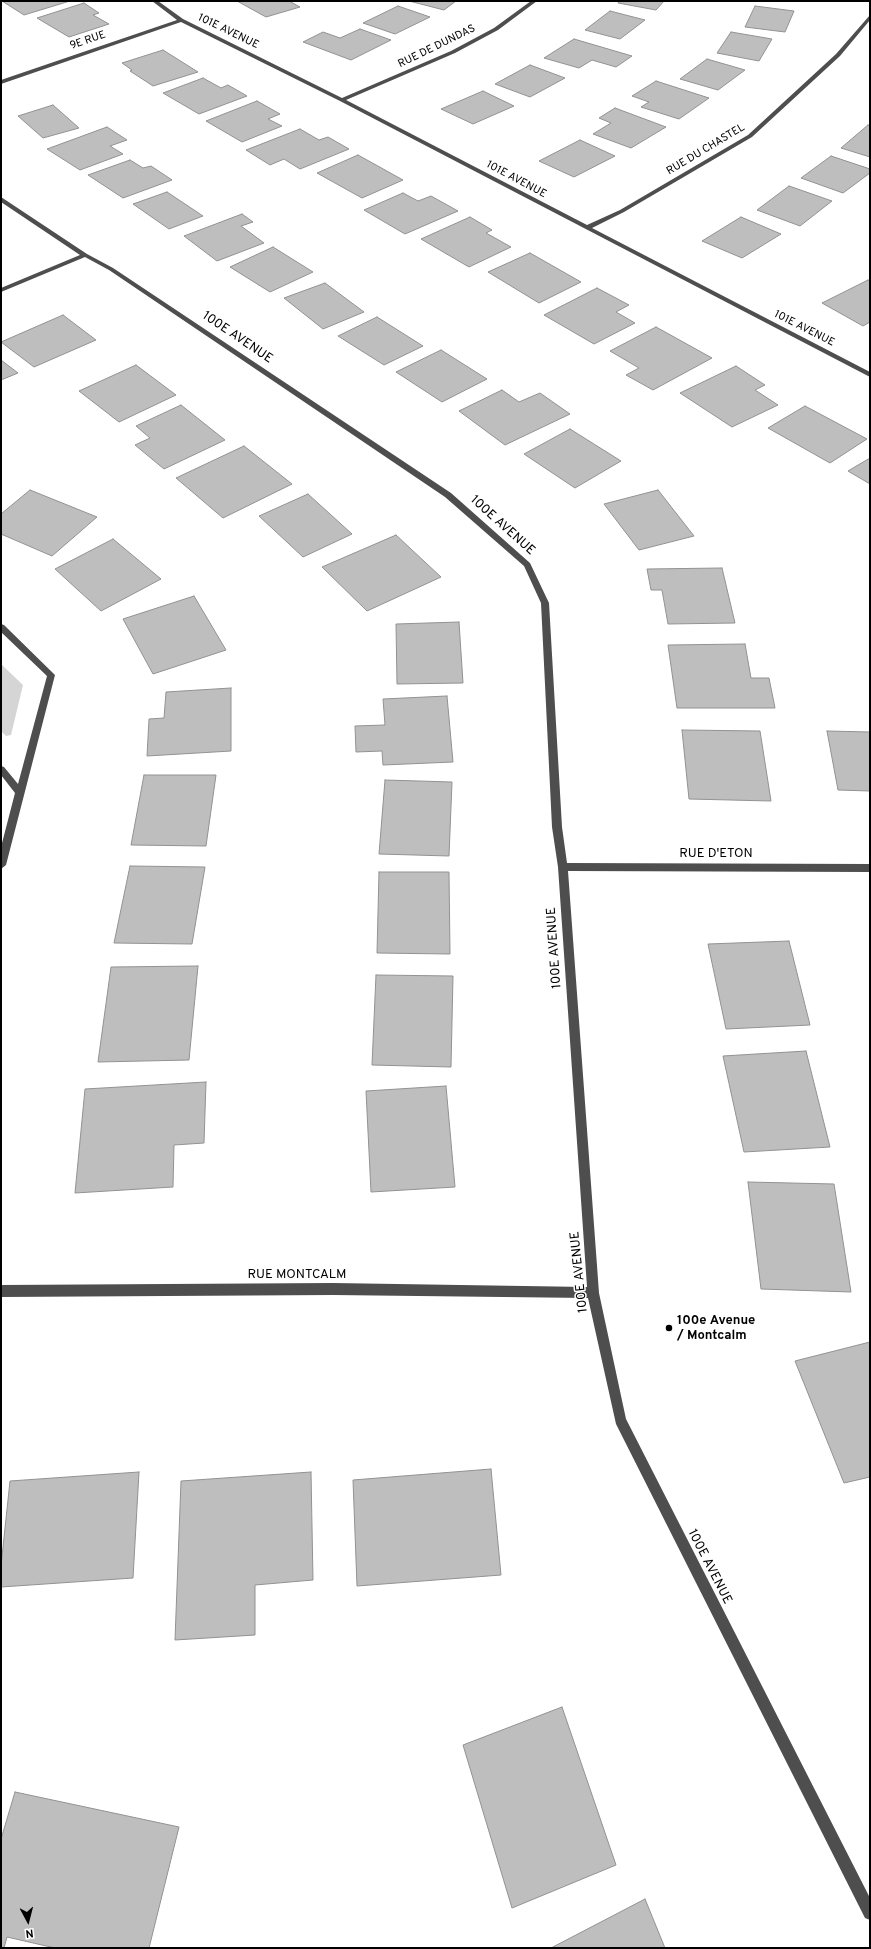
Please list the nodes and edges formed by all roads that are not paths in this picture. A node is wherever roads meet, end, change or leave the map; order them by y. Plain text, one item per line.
1 (155, 1) edge
2 (534, 1) edge
3 (870, 17) edge
4 (181, 20) junction
5 (1, 82) edge
6 (342, 100) junction
7 (1, 199) edge
8 (587, 228) junction
9 (85, 254) junction
10 (1, 290) edge
11 (870, 375) edge
12 (1, 627) edge
13 (1, 769) edge
14 (20, 793) junction
15 (1, 865) edge
16 (563, 867) junction
17 (870, 868) edge
18 (1, 1291) edge
19 (593, 1293) junction
20 (870, 1913) edge

1 - 4 street, 101E AVENUE
2 - 6 street, RUE DE DUNDAS
3 - 8 street, RUE DU CHASTEL
4 - 5 street, 9E RUE
4 - 6 street, 101E AVENUE
6 - 8 street, 101E AVENUE
7 - 9 street, 100E AVENUE
8 - 11 street, 101E AVENUE
9 - 10 street
9 - 16 street, 100E AVENUE
12 - 14 street
13 - 14 street
14 - 15 street
16 - 17 street, RUE D'ETON
16 - 19 street, 100E AVENUE
18 - 19 street, RUE MONTCALM
19 - 20 street, 100E AVENUE

